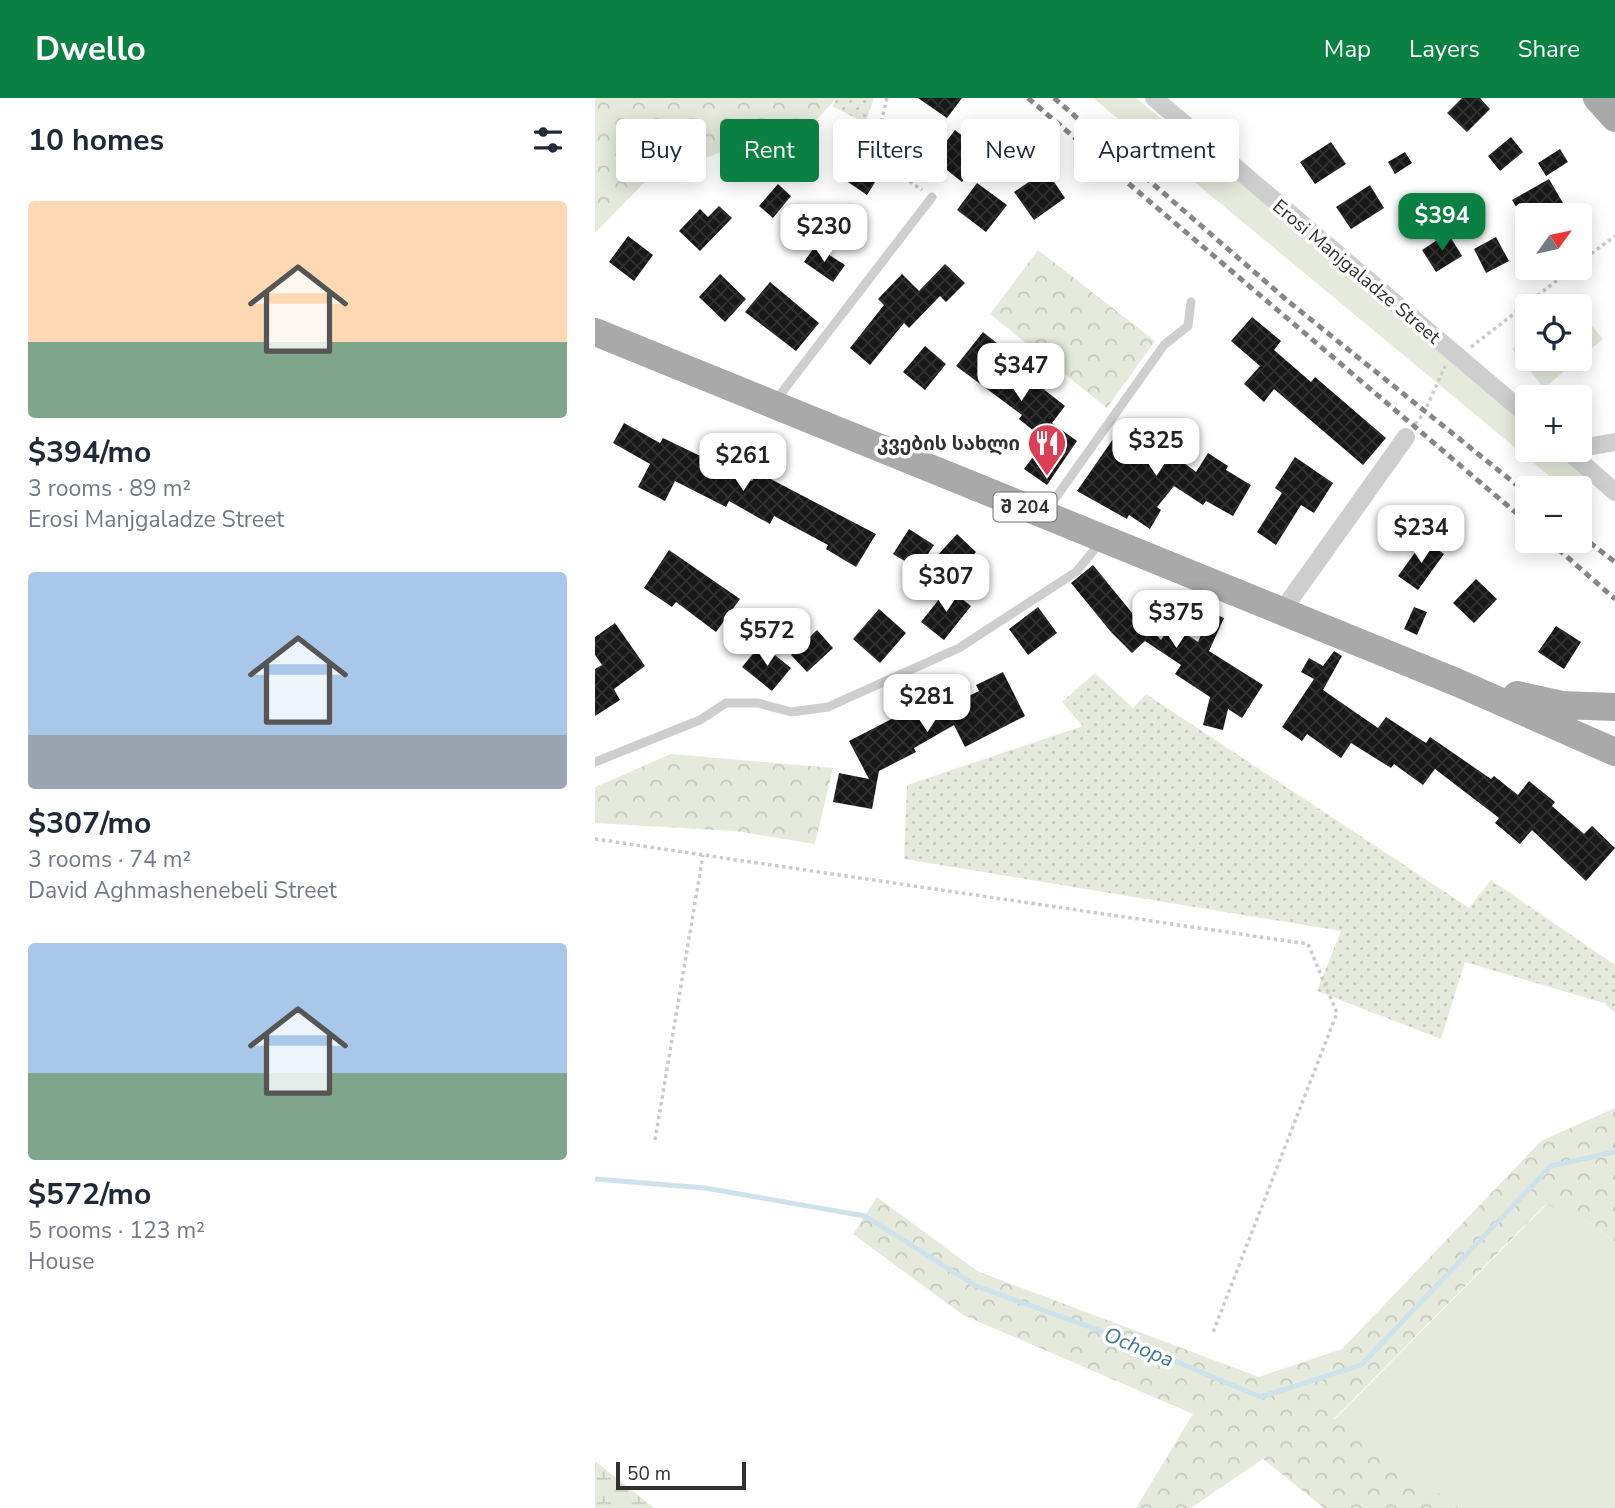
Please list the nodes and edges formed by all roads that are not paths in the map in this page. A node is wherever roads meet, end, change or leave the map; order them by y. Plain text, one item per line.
1 (1154, 98) edge
2 (1597, 98) edge
3 (1615, 118) edge
4 (932, 197) road end
5 (1191, 302) dead end
6 (595, 332) edge
7 (772, 404) junction
8 (1515, 405) edge
9 (1406, 438) road end
10 (1615, 442) edge
11 (1592, 446) edge
12 (1582, 462) edge
13 (1615, 492) edge
14 (1044, 514) junction
15 (1103, 538) junction
16 (1282, 611) junction
17 (1456, 682) junction
18 (1615, 707) edge
19 (1615, 752) edge
20 (595, 762) edge

1 - 8 street, Erosi Manjgaladze Street
2 - 3 main road
4 - 7 lane
5 - 14 lane
6 - 7 main road, შ 204
7 - 14 main road, შ 204
9 - 16 street
10 - 11 street
12 - 13 street
14 - 15 main road, შ 204
15 - 16 main road, შ 204
15 - 20 lane
16 - 17 main road, შ 204
17 - 18 main road, შ 204
17 - 19 main road, შ 204

